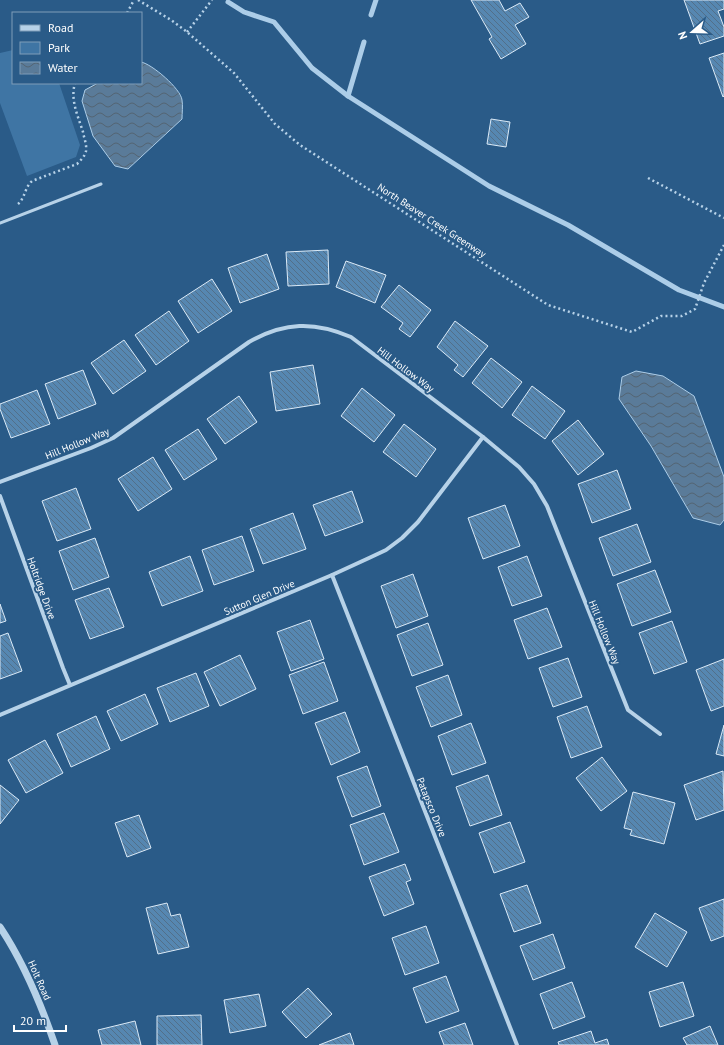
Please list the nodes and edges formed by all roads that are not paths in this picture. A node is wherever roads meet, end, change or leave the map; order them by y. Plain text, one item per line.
1 (101, 184) dead end
2 (0, 223) edge
3 (484, 437) junction
4 (0, 482) edge
5 (0, 496) edge
6 (332, 575) junction
7 (70, 685) junction
8 (0, 715) edge
9 (660, 734) dead end
10 (0, 927) edge
11 (55, 1045) edge
12 (517, 1045) edge

1 - 2 lane
3 - 4 street, Hill Hollow Way
3 - 6 street, Sutton Glen Drive
3 - 9 street, Hill Hollow Way
5 - 7 street, Holtridge Drive
6 - 7 street, Sutton Glen Drive
6 - 12 street, Patapsco Drive
7 - 8 street, Sutton Glen Drive
10 - 11 street, Holt Road

